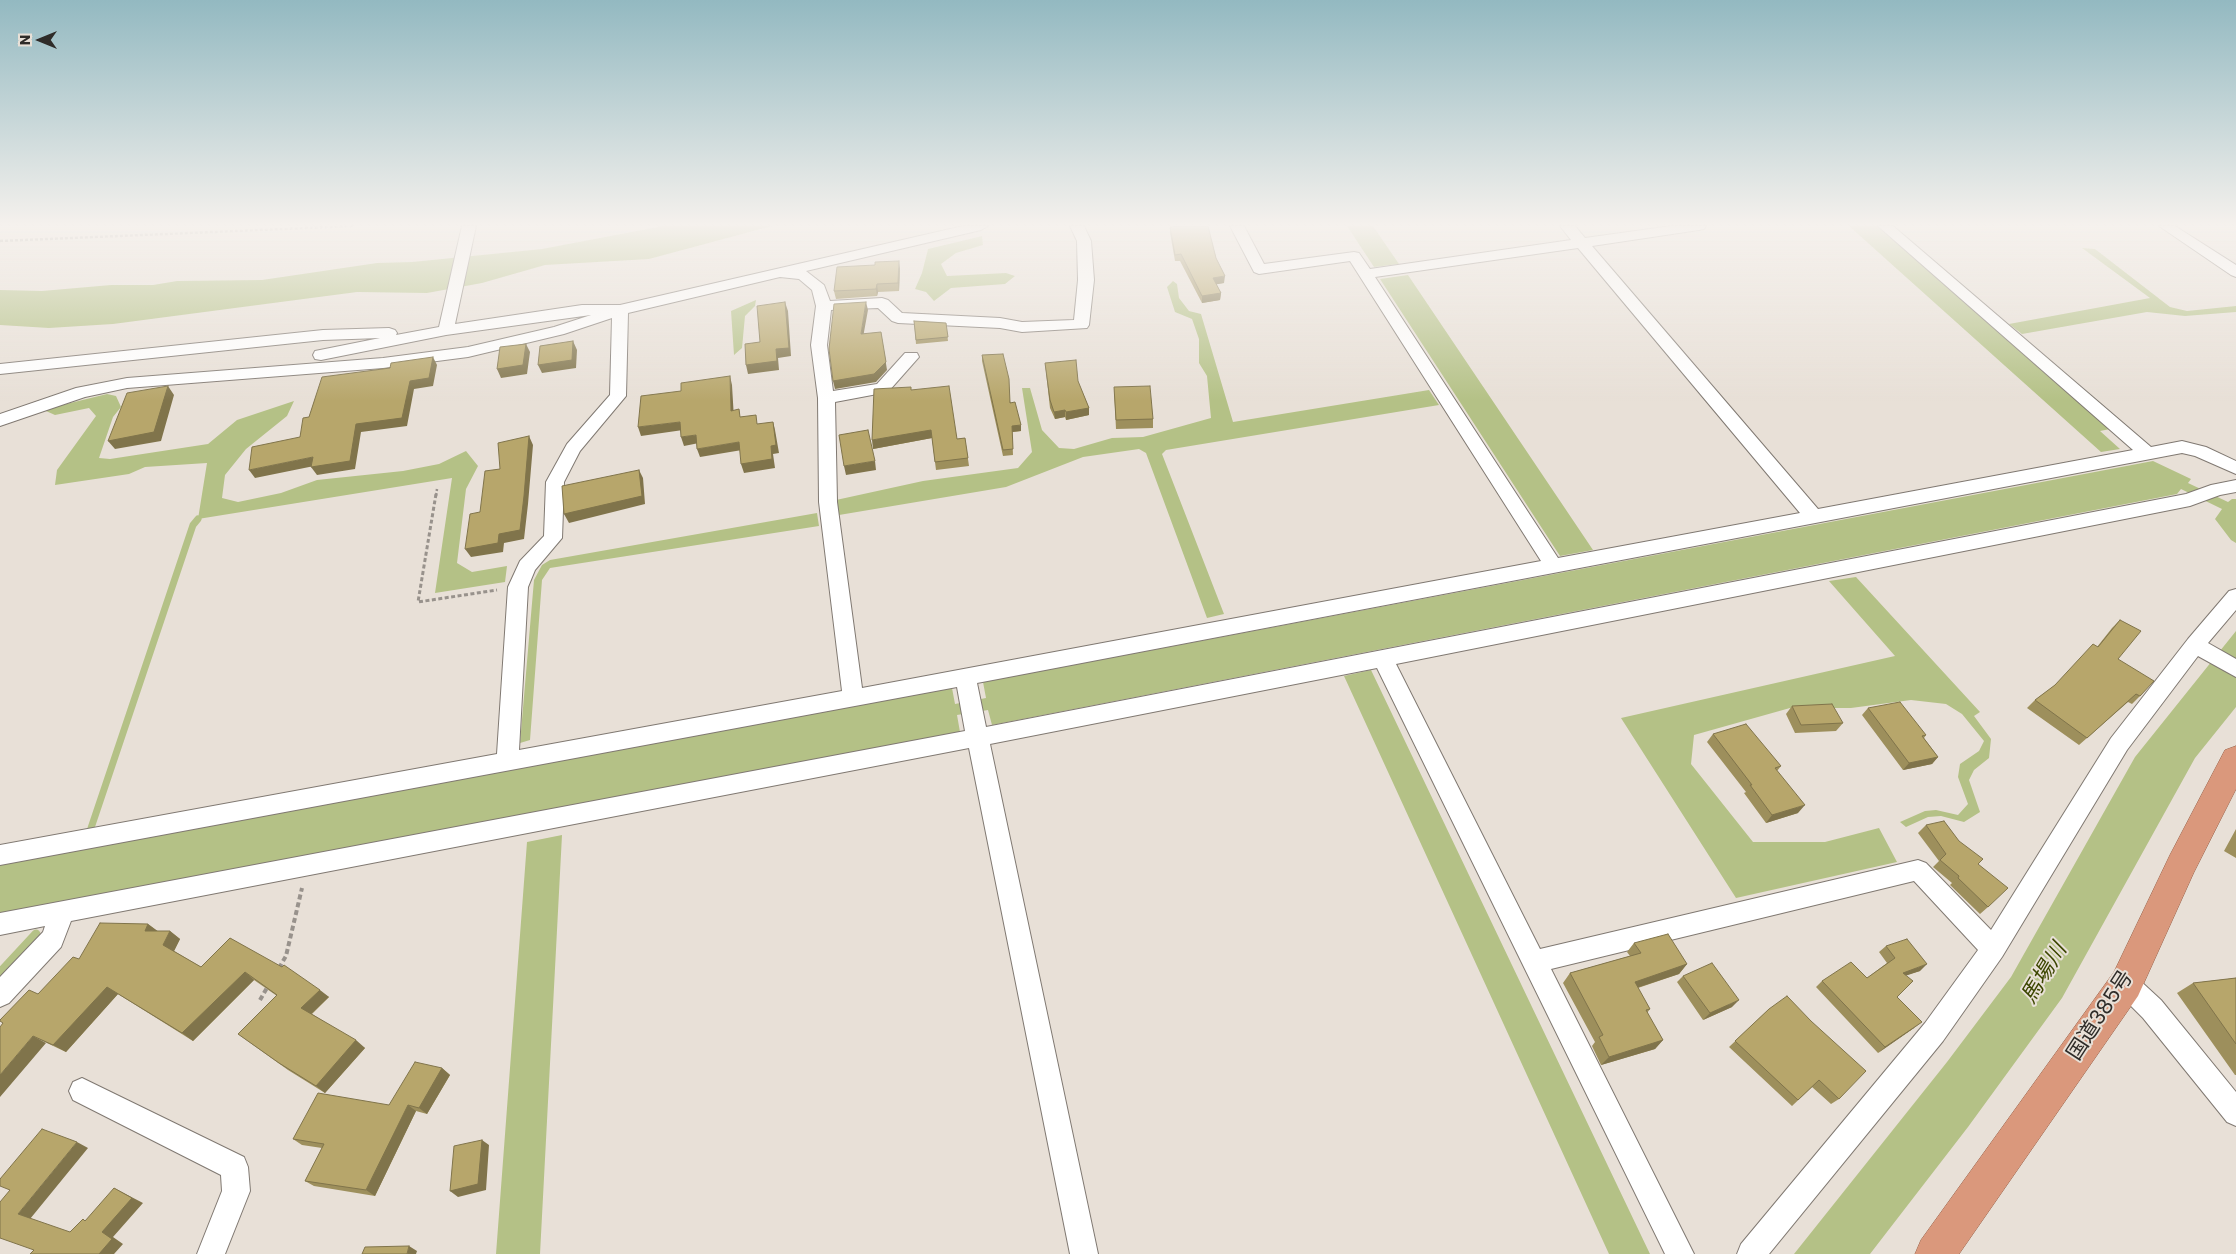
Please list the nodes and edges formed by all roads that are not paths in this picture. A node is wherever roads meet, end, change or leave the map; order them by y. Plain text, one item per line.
1 (456, 285) edge
2 (727, 285) edge
3 (815, 285) edge
4 (1086, 285) edge
5 (1373, 285) edge
6 (1616, 285) edge
7 (1953, 285) edge
8 (824, 306) junction
9 (620, 310) junction
10 (447, 325) junction
11 (911, 356) dead end
12 (0, 369) edge
13 (196, 377) junction
14 (826, 398) junction
15 (0, 420) edge
16 (2148, 454) junction
17 (2236, 468) edge
18 (2236, 486) edge
19 (1814, 517) junction
20 (1553, 565) junction
21 (2236, 596) edge
22 (2200, 648) junction
23 (1382, 657) junction
24 (2236, 669) edge
25 (853, 698) junction
26 (971, 707) junction
27 (2236, 759) edge
28 (507, 762) junction
29 (0, 855) edge
30 (64, 911) junction
31 (0, 924) edge
32 (1993, 949) junction
33 (1534, 962) junction
34 (2126, 984) junction
35 (0, 996) edge
36 (82, 1091) dead end
37 (2236, 1113) edge
38 (211, 1254) edge
39 (1084, 1254) edge
40 (1680, 1254) edge
41 (1752, 1254) edge
42 (1935, 1254) edge

1 - 10 street
2 - 9 street
3 - 8 street
4 - 8 street
5 - 20 street
6 - 19 street
7 - 16 street
8 - 14 street
9 - 10 street
9 - 13 street
9 - 28 street
10 - 12 street
10 - 13 street
11 - 14 street
13 - 15 street
14 - 25 street
16 - 17 street
16 - 19 street
18 - 23 street
19 - 20 street
20 - 26 street
21 - 22 street
22 - 24 street
22 - 32 street
23 - 26 street
23 - 33 street
25 - 26 street
25 - 28 street
26 - 30 street
26 - 39 street
27 - 34 highway, 国道385号
28 - 29 street
30 - 31 street
30 - 35 street
32 - 33 street
32 - 41 street
33 - 40 street
34 - 37 street
34 - 42 highway, 国道385号
36 - 38 street

